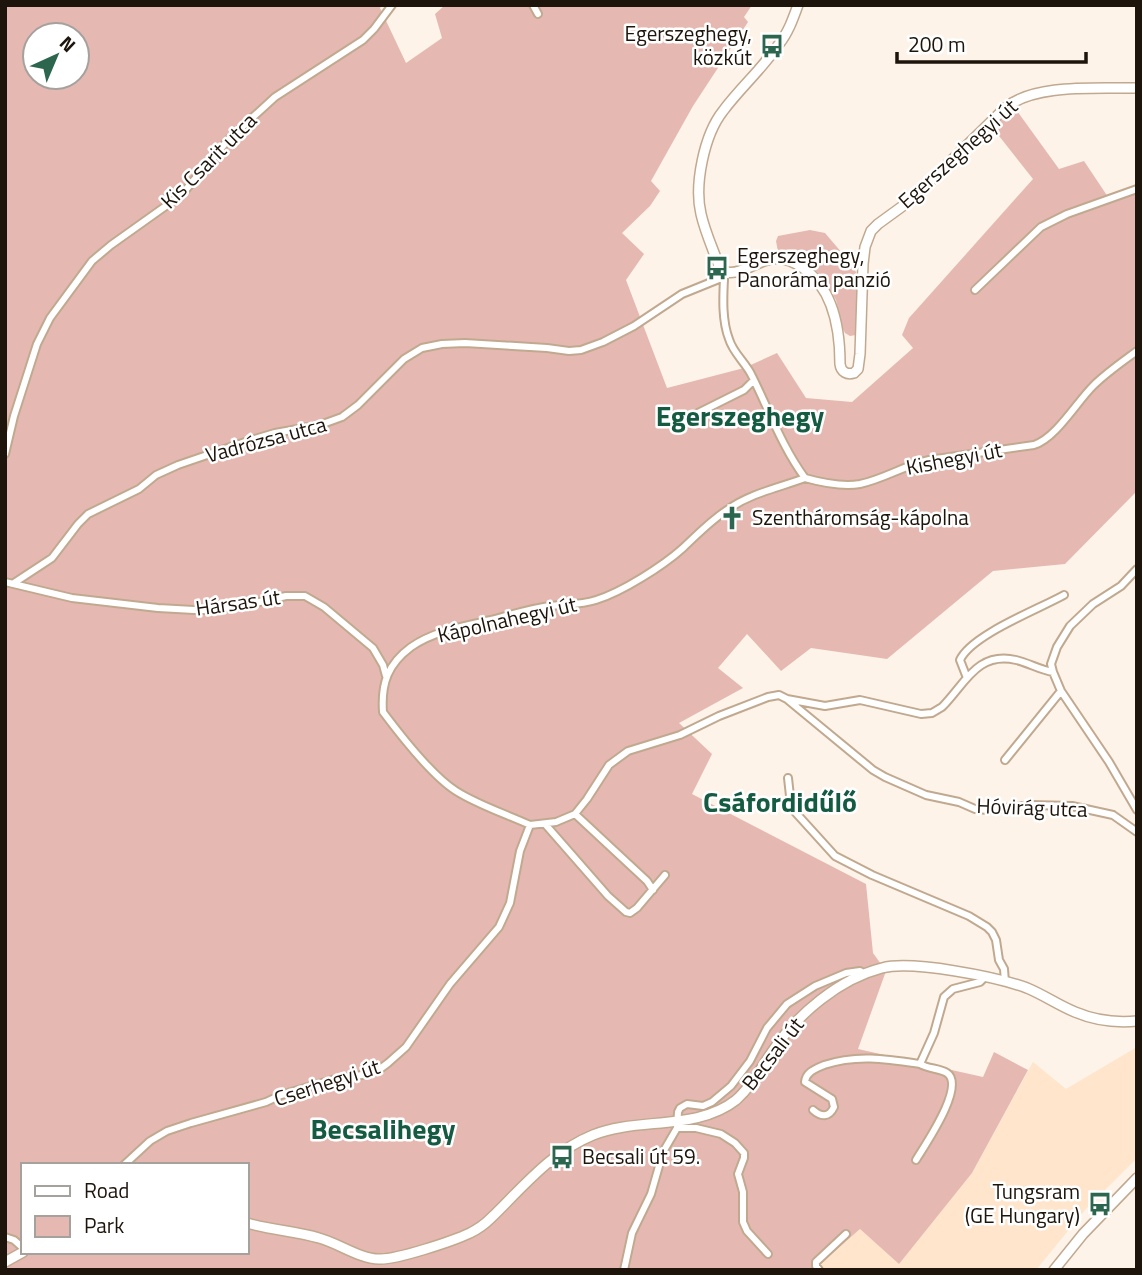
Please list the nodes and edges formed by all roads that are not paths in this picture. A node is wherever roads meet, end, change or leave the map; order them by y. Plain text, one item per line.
1 (392, 5) edge
2 (533, 5) edge
3 (798, 5) edge
4 (538, 14) dead end
5 (1137, 88) edge
6 (1137, 189) edge
7 (725, 276) junction
8 (975, 290) dead end
9 (1137, 351) edge
10 (754, 380) junction
11 (698, 413) dead end
12 (5, 454) edge
13 (805, 478) junction
14 (1137, 569) edge
15 (5, 582) edge
16 (14, 583) junction
17 (1064, 595) dead end
18 (1053, 672) junction
19 (386, 676) junction
20 (967, 678) junction
21 (1061, 691) junction
22 (787, 699) junction
23 (1005, 760) dead end
24 (788, 778) dead end
25 (1136, 806) edge
26 (575, 814) junction
27 (545, 824) junction
28 (530, 825) junction
29 (1137, 832) edge
30 (665, 875) dead end
31 (653, 890) junction
32 (864, 975) junction
33 (985, 977) junction
34 (1005, 982) junction
35 (1137, 1021) edge
36 (920, 1064) junction
37 (813, 1110) dead end
38 (677, 1125) junction
39 (916, 1160) dead end
40 (126, 1163) edge
41 (1137, 1178) edge
42 (248, 1223) edge
43 (846, 1234) dead end
44 (5, 1237) edge
45 (21, 1248) edge
46 (21, 1251) edge
47 (768, 1254) dead end
48 (377, 1259) junction
49 (5, 1262) edge
50 (375, 1270) edge
51 (624, 1270) edge
52 (819, 1270) edge
53 (1054, 1270) edge

1 - 12 street, Kis Csarit utca
2 - 4 street
3 - 7 main road
5 - 7 main road, Egerszeghegyi út
6 - 8 street
7 - 10 street
7 - 16 street, Vadrózsa utca
9 - 13 street, Kishegyi út
10 - 11 street
10 - 13 street
13 - 19 street, Kápolnahegyi út
14 - 18 street
15 - 16 street
16 - 19 street, Hársas út
17 - 20 street
18 - 20 street
18 - 21 street
19 - 28 street
20 - 22 street
21 - 23 street
21 - 25 street
22 - 26 street
22 - 29 street, Hóvirág utca
24 - 34 street
26 - 27 street
26 - 31 street
27 - 28 street
27 - 31 street
28 - 40 street, Cserhegyi út
30 - 31 street
32 - 33 main road, Becsali út
32 - 38 main road, Becsali út
32 - 38 street, Becsali út
33 - 34 main road, Becsali út
33 - 36 street
34 - 35 main road, Becsali út
36 - 37 street
36 - 39 street
38 - 47 street
38 - 48 main road, Becsali út
38 - 51 street
41 - 53 main road
42 - 48 main road
43 - 52 street
44 - 45 street
46 - 49 main road
48 - 50 street

